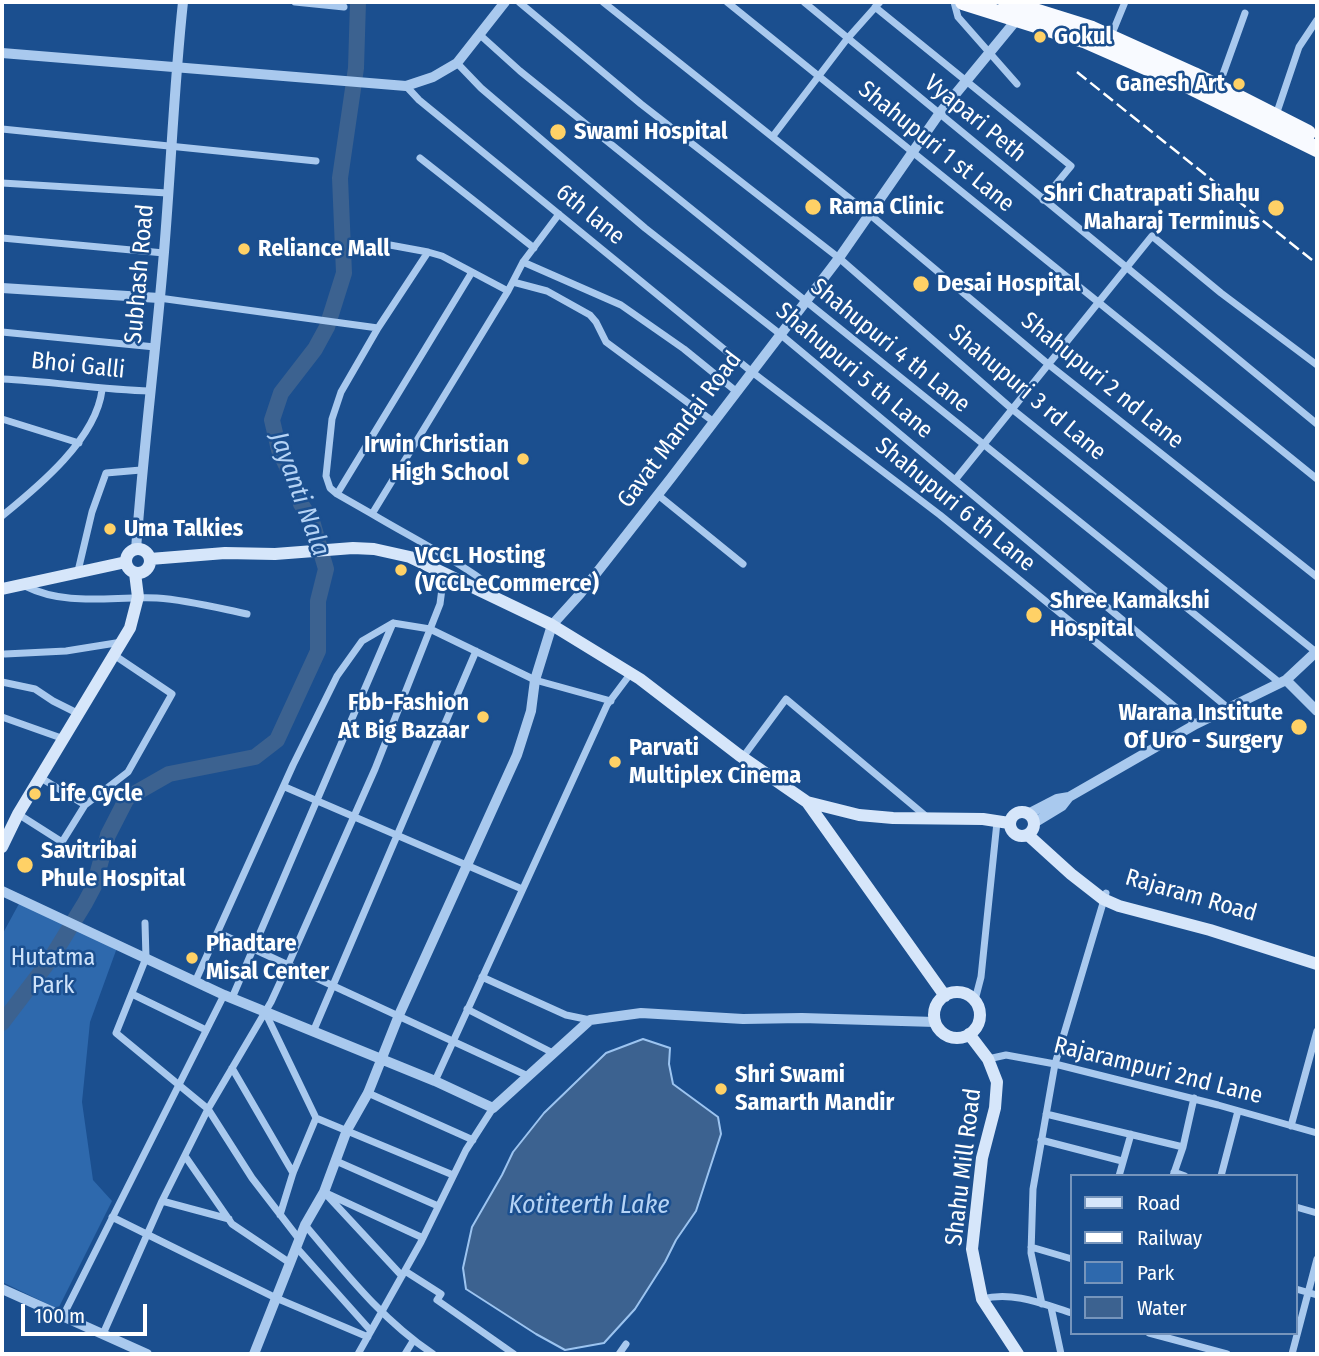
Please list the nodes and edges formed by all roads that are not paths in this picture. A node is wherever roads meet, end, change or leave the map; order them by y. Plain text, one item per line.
1 (183, 2) edge
2 (295, 2) edge
3 (506, 2) edge
4 (519, 2) edge
5 (603, 2) edge
6 (726, 2) edge
7 (804, 2) edge
8 (954, 2) edge
9 (964, 2) edge
10 (1006, 2) edge
11 (1125, 2) edge
12 (877, 4) edge
13 (344, 7) dead end
14 (1245, 13) dead end
15 (1018, 18) junction
16 (1317, 20) edge
17 (479, 34) junction
18 (1111, 37) junction
19 (847, 39) junction
20 (2, 53) edge
21 (989, 55) junction
22 (457, 62) junction
23 (176, 67) junction
24 (819, 77) junction
25 (968, 81) junction
26 (1017, 84) dead end
27 (406, 86) junction
28 (1217, 93) junction
29 (939, 114) junction
30 (1276, 115) junction
31 (2, 130) edge
32 (773, 136) junction
33 (1317, 137) edge
34 (172, 145) junction
35 (1317, 149) edge
36 (913, 153) junction
37 (421, 158) dead end
38 (316, 161) dead end
39 (2, 183) edge
40 (167, 194) junction
41 (1043, 200) junction
42 (559, 214) junction
43 (868, 214) junction
44 (2, 238) edge
45 (379, 243) dead end
46 (534, 248) junction
47 (428, 252) junction
48 (164, 253) junction
49 (839, 258) junction
50 (523, 262) junction
51 (1125, 267) junction
52 (472, 272) junction
53 (515, 278) junction
54 (2, 288) edge
55 (508, 291) junction
56 (159, 299) junction
57 (804, 301) junction
58 (1097, 302) junction
59 (379, 328) junction
60 (2, 332) edge
61 (780, 334) junction
62 (155, 347) junction
63 (1048, 364) junction
64 (1317, 365) edge
65 (752, 372) junction
66 (2, 379) edge
67 (102, 390) junction
68 (150, 391) junction
69 (737, 392) junction
70 (1012, 409) junction
71 (2, 419) edge
72 (714, 422) junction
73 (1317, 424) edge
74 (79, 443) junction
75 (983, 446) junction
76 (141, 470) junction
77 (1317, 479) edge
78 (955, 480) junction
79 (337, 494) junction
80 (658, 495) junction
81 (3, 512) edge
82 (372, 513) junction
83 (136, 550) junction
84 (149, 559) junction
85 (126, 562) junction
86 (743, 564) dead end
87 (78, 571) junction
88 (444, 572) junction
89 (135, 573) junction
90 (1317, 577) edge
91 (22, 584) junction
92 (2, 589) edge
93 (484, 592) junction
94 (138, 597) junction
95 (247, 614) dead end
96 (393, 623) junction
97 (552, 625) junction
98 (430, 629) junction
99 (122, 642) junction
100 (476, 651) junction
101 (1316, 652) edge
102 (5, 654) dead end
103 (114, 655) junction
104 (631, 673) junction
105 (536, 680) junction
106 (1283, 681) junction
107 (2, 682) edge
108 (611, 701) junction
109 (1228, 708) junction
110 (1317, 711) edge
111 (79, 714) junction
112 (2, 718) edge
113 (1196, 724) junction
114 (64, 739) junction
115 (743, 757) junction
116 (41, 778) junction
117 (285, 787) junction
118 (317, 801) junction
119 (807, 802) junction
120 (85, 805) junction
121 (19, 814) junction
122 (354, 816) junction
123 (928, 818) junction
124 (1003, 823) junction
125 (1031, 825) junction
126 (399, 836) junction
127 (2, 844) edge
128 (466, 864) junction
129 (522, 889) junction
130 (2, 891) edge
131 (1105, 896) junction
132 (145, 923) dead end
133 (219, 933) junction
134 (255, 950) junction
135 (1317, 957) edge
136 (146, 958) junction
137 (1317, 964) edge
138 (288, 965) junction
139 (482, 977) junction
140 (195, 982) junction
141 (334, 985) junction
142 (132, 994) junction
143 (228, 996) junction
144 (945, 996) junction
145 (975, 1000) junction
146 (467, 1009) junction
147 (265, 1012) junction
148 (399, 1015) junction
149 (590, 1020) junction
150 (935, 1022) junction
151 (206, 1030) junction
152 (1317, 1031) edge
153 (313, 1032) junction
154 (969, 1034) junction
155 (453, 1040) junction
156 (553, 1053) junction
157 (988, 1059) junction
158 (381, 1061) junction
159 (1055, 1064) junction
160 (232, 1068) junction
161 (528, 1076) junction
162 (435, 1081) junction
163 (178, 1084) junction
164 (368, 1093) junction
165 (1194, 1098) junction
166 (493, 1108) junction
167 (208, 1110) junction
168 (1238, 1111) junction
169 (1046, 1114) junction
170 (317, 1118) junction
171 (1291, 1126) junction
172 (347, 1130) junction
173 (1317, 1133) edge
174 (1131, 1134) junction
175 (473, 1140) junction
176 (1041, 1140) junction
177 (1182, 1147) junction
178 (185, 1156) junction
179 (335, 1161) junction
180 (1122, 1161) junction
181 (293, 1173) junction
182 (1119, 1174) edge
183 (1173, 1174) edge
184 (1222, 1174) edge
185 (453, 1175) junction
186 (324, 1192) junction
187 (162, 1201) junction
188 (438, 1206) junction
189 (1298, 1208) edge
190 (1317, 1213) edge
191 (281, 1215) junction
192 (112, 1217) junction
193 (229, 1219) junction
194 (304, 1225) junction
195 (148, 1234) junction
196 (423, 1238) junction
197 (298, 1243) junction
198 (1031, 1247) junction
199 (1070, 1258) edge
200 (1317, 1259) edge
201 (290, 1263) junction
202 (403, 1274) junction
203 (2, 1289) edge
204 (1298, 1290) edge
205 (1308, 1293) junction
206 (1317, 1295) edge
207 (276, 1298) junction
208 (982, 1299) junction
209 (1042, 1304) junction
210 (1051, 1307) junction
211 (1070, 1312) edge
212 (381, 1314) junction
213 (63, 1317) junction
214 (1298, 1331) edge
215 (103, 1334) junction
216 (369, 1334) junction
217 (1156, 1335) edge
218 (1297, 1335) edge
219 (413, 1341) junction
220 (626, 1344) dead end
221 (147, 1354) edge
222 (254, 1354) edge
223 (358, 1354) edge
224 (405, 1354) edge
225 (433, 1354) edge
226 (514, 1354) edge
227 (619, 1354) edge
228 (1018, 1354) edge
229 (1060, 1354) edge
230 (1227, 1354) edge
231 (1292, 1354) edge

1 - 23 street, Subhash Road
2 - 13 street
3 - 17 street
4 - 49 street, Shahupuri 3 rd Lane
5 - 32 street, Shahupuri 2 nd Lane
6 - 24 street, Shahupuri 1 st Lane
7 - 19 street, Vyapari Peth
8 - 21 street
9 - 15 highway
10 - 18 highway
11 - 18 street
12 - 19 street
12 - 25 street
14 - 28 street
15 - 21 street
15 - 28 highway
16 - 30 street
17 - 22 street
17 - 57 street, Shahupuri 4 th Lane
18 - 28 highway
19 - 24 street
19 - 29 street, Vyapari Peth
20 - 23 street
21 - 25 street
21 - 26 street
22 - 27 street
22 - 61 street, Shahupuri 5 th Lane
23 - 27 street
23 - 34 street, Subhash Road
24 - 32 street
24 - 36 street, Shahupuri 1 st Lane
25 - 29 street
25 - 41 street
27 - 42 street, 6th lane
28 - 30 highway
28 - 35 highway
29 - 36 street
29 - 41 street, Vyapari Peth
30 - 33 highway
31 - 34 street
32 - 43 street, Shahupuri 2 nd Lane
34 - 38 street
34 - 40 street, Subhash Road
36 - 43 street
36 - 58 street, Shahupuri 1 st Lane
37 - 46 street
39 - 40 street
40 - 48 street, Subhash Road
41 - 51 street, Vyapari Peth
42 - 46 street
42 - 65 street, 6th lane
43 - 49 street, Gavat Mandai Road
43 - 63 street, Shahupuri 2 nd Lane
44 - 48 street
45 - 47 street
46 - 50 street
47 - 52 street
47 - 59 street
48 - 56 street, Subhash Road
49 - 57 street, Gavat Mandai Road
49 - 70 street, Shahupuri 3 rd Lane
50 - 53 street
50 - 69 street
51 - 58 street
51 - 64 street
51 - 73 street, Vyapari Peth
52 - 55 street
52 - 79 street
53 - 55 street
53 - 72 street
54 - 56 street
55 - 82 street
56 - 59 street
56 - 62 street, Subhash Road
57 - 61 street, Gavat Mandai Road
57 - 75 street, Shahupuri 4 th Lane
58 - 63 street
58 - 77 street, Shahupuri 1 st Lane
59 - 79 street
60 - 62 street
61 - 65 street, Gavat Mandai Road
61 - 78 street, Shahupuri 5 th Lane
62 - 68 street, Subhash Road
63 - 70 street
63 - 90 street, Shahupuri 2 nd Lane
65 - 69 street, Gavat Mandai Road
65 - 113 street, Shahupuri 6 th Lane
66 - 67 street, Bhoi Galli
67 - 68 street, Bhoi Galli
67 - 74 street
68 - 76 street, Subhash Road
69 - 72 street, Gavat Mandai Road
70 - 75 street
70 - 101 street, Shahupuri 3 rd Lane
71 - 74 street
72 - 80 street, Gavat Mandai Road
74 - 81 street
75 - 78 street
75 - 106 street, Shahupuri 4 th Lane
76 - 83 street, Subhash Road
76 - 87 street
78 - 109 street, Shahupuri 5 th Lane
79 - 82 street
80 - 86 street
80 - 97 street, Gavat Mandai Road
82 - 93 street
83 - 84 main road
83 - 85 main road
84 - 88 main road
84 - 89 main road
85 - 87 main road
85 - 89 main road
87 - 91 main road
88 - 93 main road
88 - 98 street
89 - 94 main road
91 - 92 main road
91 - 94 street
93 - 97 main road
94 - 95 street
94 - 99 main road
96 - 98 street
96 - 117 street
96 - 118 street
97 - 104 main road
97 - 105 street
98 - 100 street
98 - 122 street
99 - 102 street
99 - 103 main road
100 - 105 street
100 - 126 street
101 - 106 street
103 - 111 main road
103 - 120 street
104 - 108 street
104 - 115 main road
105 - 108 street
105 - 128 street
106 - 109 street
106 - 110 street
107 - 111 street
108 - 129 street
109 - 113 street
111 - 114 main road
112 - 114 street
113 - 125 street
114 - 116 main road
115 - 119 main road
115 - 123 street
116 - 120 street
116 - 121 main road
117 - 118 street
117 - 133 street
118 - 122 street
118 - 134 street
119 - 123 main road
119 - 144 main road
120 - 121 street
121 - 127 main road
122 - 126 street
122 - 138 street
123 - 124 main road
124 - 125 main road
124 - 125 main road, Rajaram Road
124 - 145 street
125 - 131 main road, Rajaram Road
126 - 128 street
126 - 141 street
128 - 129 street
128 - 148 street
129 - 139 street
130 - 136 street
131 - 135 main road, Rajaram Road
131 - 137 main road
131 - 159 street
132 - 136 street
133 - 134 street
133 - 140 street
134 - 138 street
134 - 143 street
136 - 140 street
136 - 142 street
138 - 141 street
138 - 147 street
139 - 146 street
139 - 149 street
140 - 143 street
141 - 148 street
141 - 153 street
142 - 151 street
142 - 163 street
143 - 147 street
143 - 151 street
144 - 145 main road
144 - 150 main road
145 - 154 main road
146 - 155 street
146 - 156 street
147 - 153 street
147 - 160 street
147 - 170 street
148 - 155 street
148 - 158 street
149 - 150 street
149 - 156 street
150 - 154 main road
151 - 163 street
152 - 171 street
153 - 158 street
154 - 157 main road
155 - 161 street
155 - 162 street
156 - 161 street
157 - 159 street, Rajarampuri 2nd Lane
157 - 208 main road, Shahu Mill Road
158 - 162 street
158 - 164 street
159 - 165 street, Rajarampuri 2nd Lane
159 - 169 street
160 - 167 street
160 - 181 street
161 - 166 street
162 - 166 street
163 - 167 street
163 - 192 street
164 - 172 street
164 - 175 street
165 - 168 street, Rajarampuri 2nd Lane
165 - 177 street
166 - 175 street
167 - 178 street
167 - 191 street
168 - 171 street, Rajarampuri 2nd Lane
168 - 184 street
169 - 174 street
169 - 176 street
170 - 172 street
170 - 181 street
171 - 173 street, Rajarampuri 2nd Lane
172 - 179 street
172 - 185 street
174 - 177 street
174 - 180 street
175 - 185 street
176 - 180 street
176 - 198 street
177 - 183 street
178 - 187 street
178 - 193 street
179 - 186 street
179 - 188 street
180 - 182 street
181 - 191 street
185 - 188 street
186 - 194 street
186 - 196 street
186 - 202 street
187 - 193 street
187 - 195 street
188 - 196 street
189 - 190 street
191 - 197 street
192 - 195 street
192 - 213 street
193 - 201 street
194 - 197 street
194 - 212 street
195 - 207 street
195 - 215 street
196 - 202 street
197 - 201 street
197 - 216 street
198 - 199 street
198 - 209 street
200 - 205 street
201 - 207 street
202 - 212 street
202 - 226 street
203 - 213 street
204 - 205 street
205 - 206 street
205 - 214 street
207 - 216 street
207 - 222 street
208 - 209 street
208 - 228 main road, Shahu Mill Road
209 - 210 street
210 - 211 street
210 - 229 street
212 - 216 street
212 - 219 street
213 - 215 street
215 - 221 street
216 - 223 street
217 - 230 street
218 - 231 street
219 - 224 street
219 - 225 street
220 - 227 street

